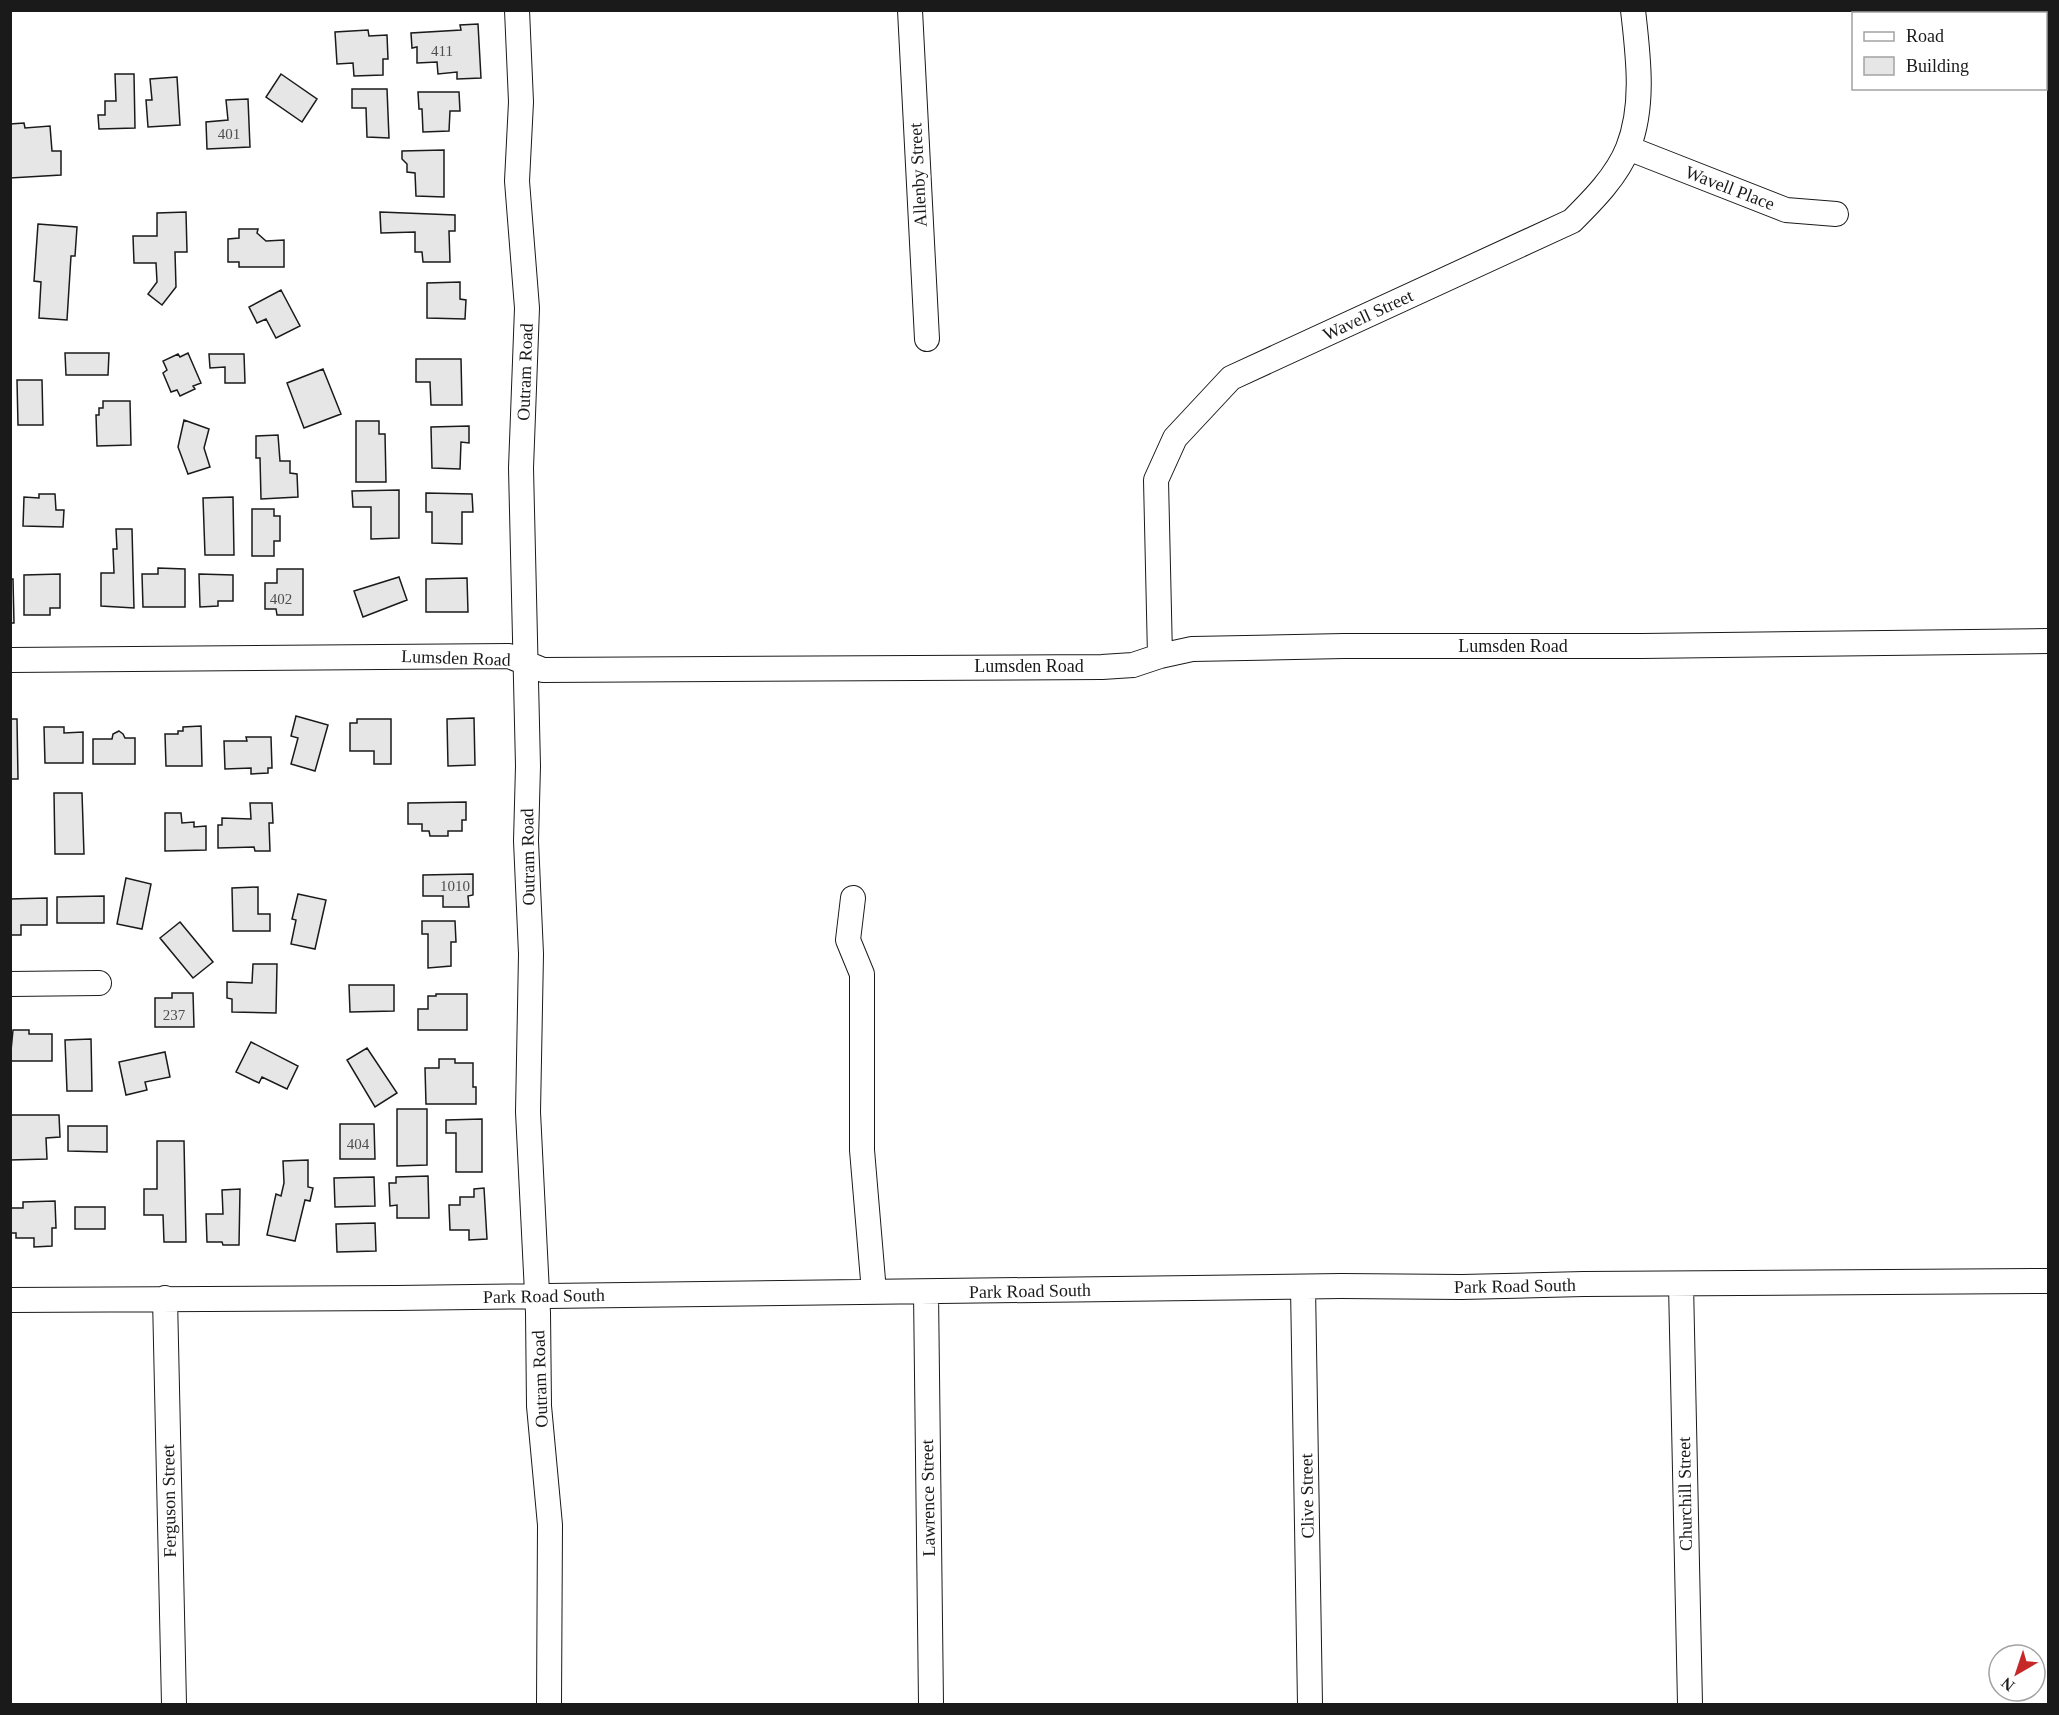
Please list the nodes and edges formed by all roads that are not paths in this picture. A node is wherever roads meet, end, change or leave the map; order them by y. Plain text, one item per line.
1 (517, 10) edge
2 (910, 10) edge
3 (1633, 10) edge
4 (1628, 148) junction
5 (1836, 214) dead end
6 (927, 339) dead end
7 (2049, 641) edge
8 (1160, 656) junction
9 (10, 660) edge
10 (526, 662) junction
11 (853, 898) dead end
12 (99, 983) dead end
13 (10, 984) edge
14 (2049, 1281) edge
15 (1681, 1284) junction
16 (1303, 1287) junction
17 (874, 1292) junction
18 (926, 1292) junction
19 (537, 1295) junction
20 (165, 1298) junction
21 (10, 1300) edge
22 (174, 1704) edge
23 (549, 1704) edge
24 (931, 1704) edge
25 (1310, 1704) edge
26 (1690, 1704) edge

1 - 10 street, Outram Road
2 - 6 street, Allenby Street
3 - 4 street, Wavell Street
4 - 5 street, Wavell Place
4 - 8 street, Wavell Street
7 - 8 street, Lumsden Road
8 - 10 street, Lumsden Road
9 - 10 street, Lumsden Road
10 - 19 street, Outram Road
11 - 17 street
12 - 13 street
14 - 15 street, Park Road South
15 - 16 street, Park Road South
15 - 26 street, Churchill Street
16 - 18 street, Park Road South
16 - 25 street, Clive Street
17 - 18 street, Park Road South
17 - 19 street, Park Road South
18 - 24 street, Lawrence Street
19 - 20 street, Park Road South
19 - 23 street, Outram Road
20 - 21 street, Park Road South
20 - 22 street, Ferguson Street

